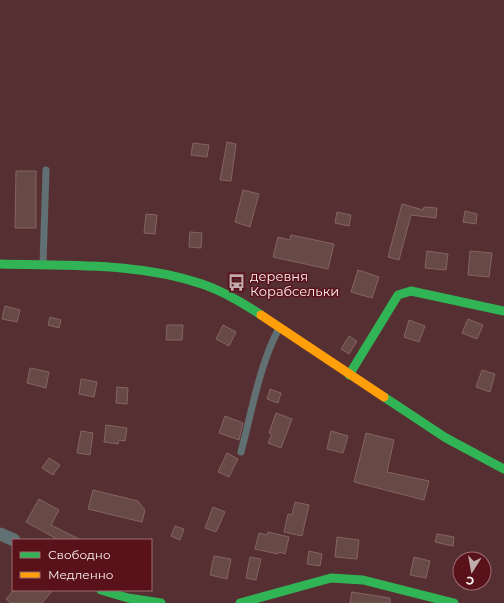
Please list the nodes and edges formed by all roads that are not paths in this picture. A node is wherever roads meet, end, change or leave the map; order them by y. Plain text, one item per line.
1 (46, 170) dead end
2 (0, 264) edge
3 (44, 265) junction
4 (504, 311) edge
5 (279, 328) junction
6 (349, 375) junction
7 (241, 452) dead end
8 (504, 469) edge
9 (0, 534) edge
10 (12, 539) edge
11 (104, 591) edge
12 (161, 603) edge
13 (240, 603) edge
14 (454, 603) edge

1 - 3 lane
2 - 3 main road
3 - 5 main road
4 - 6 main road
5 - 6 main road
5 - 7 lane
6 - 8 main road
9 - 10 street
11 - 12 main road
13 - 14 main road

